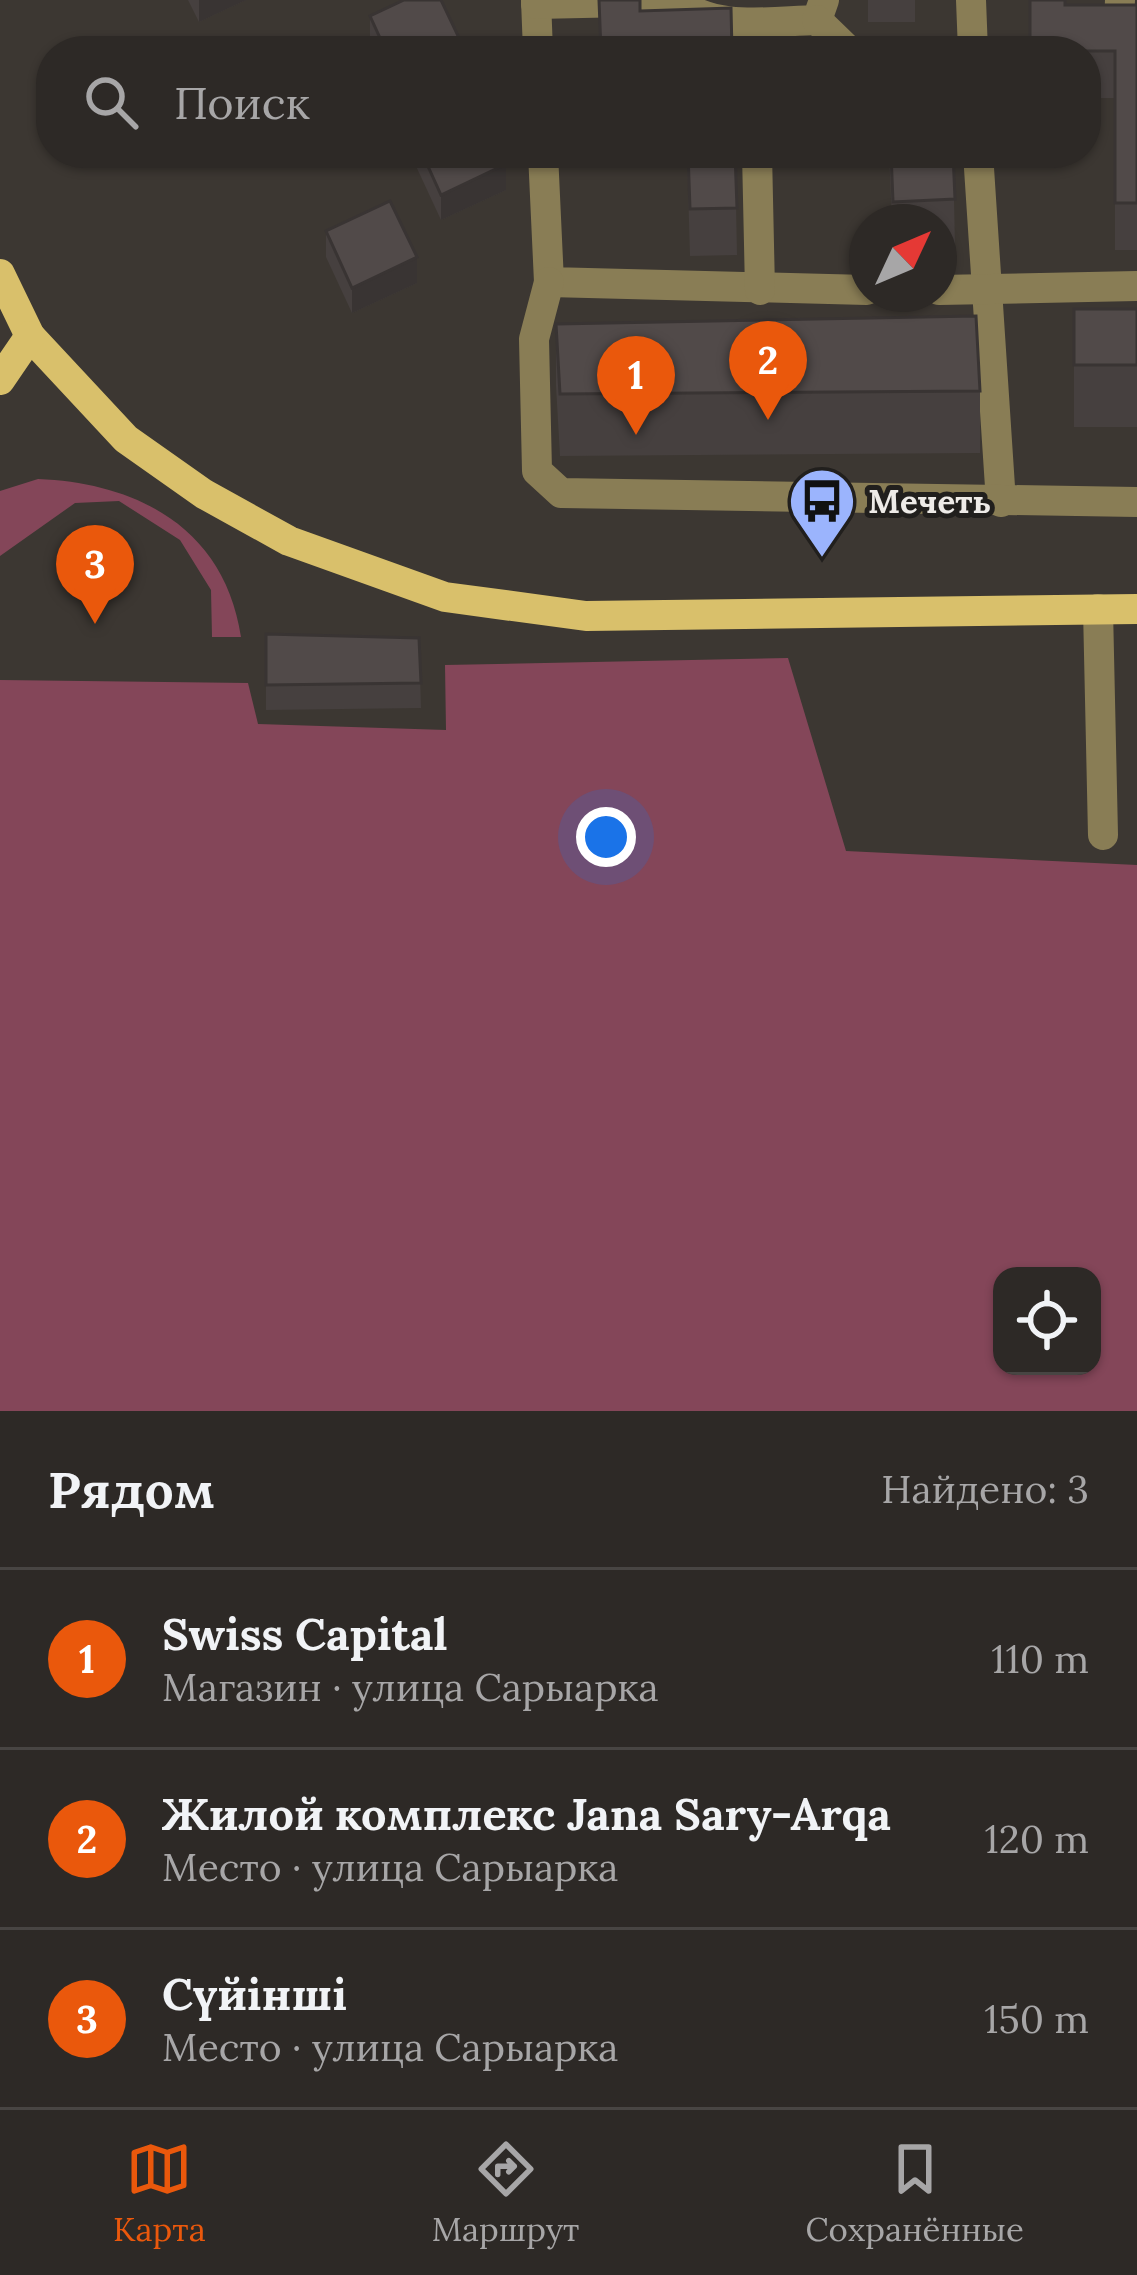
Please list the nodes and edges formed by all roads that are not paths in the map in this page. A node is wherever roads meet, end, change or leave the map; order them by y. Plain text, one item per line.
1 (971, 0) edge
2 (1120, 0) edge
3 (676, 1) edge
4 (536, 2) edge
5 (820, 10) edge
6 (537, 36) edge
7 (753, 36) edge
8 (838, 36) edge
9 (972, 36) edge
10 (1137, 42) edge
11 (544, 168) edge
12 (757, 168) edge
13 (979, 168) edge
14 (0, 274) edge
15 (549, 282) junction
16 (1137, 286) edge
17 (760, 290) junction
18 (849, 290) edge
19 (957, 290) edge
20 (985, 290) junction
21 (30, 336) junction
22 (0, 380) edge
23 (1001, 502) junction
24 (1137, 502) edge
25 (1098, 609) junction
26 (1137, 609) edge
27 (1103, 835) dead end

1 - 9 street
2 - 10 street
3 - 4 street
3 - 7 street
4 - 6 street
5 - 7 street
5 - 8 street
11 - 15 street
12 - 17 street
13 - 20 street
14 - 21 main road
15 - 17 street
15 - 23 street
16 - 20 street
17 - 18 street
19 - 20 street
20 - 23 street
21 - 22 main road
21 - 25 main road
23 - 24 street
25 - 26 main road
25 - 27 street

